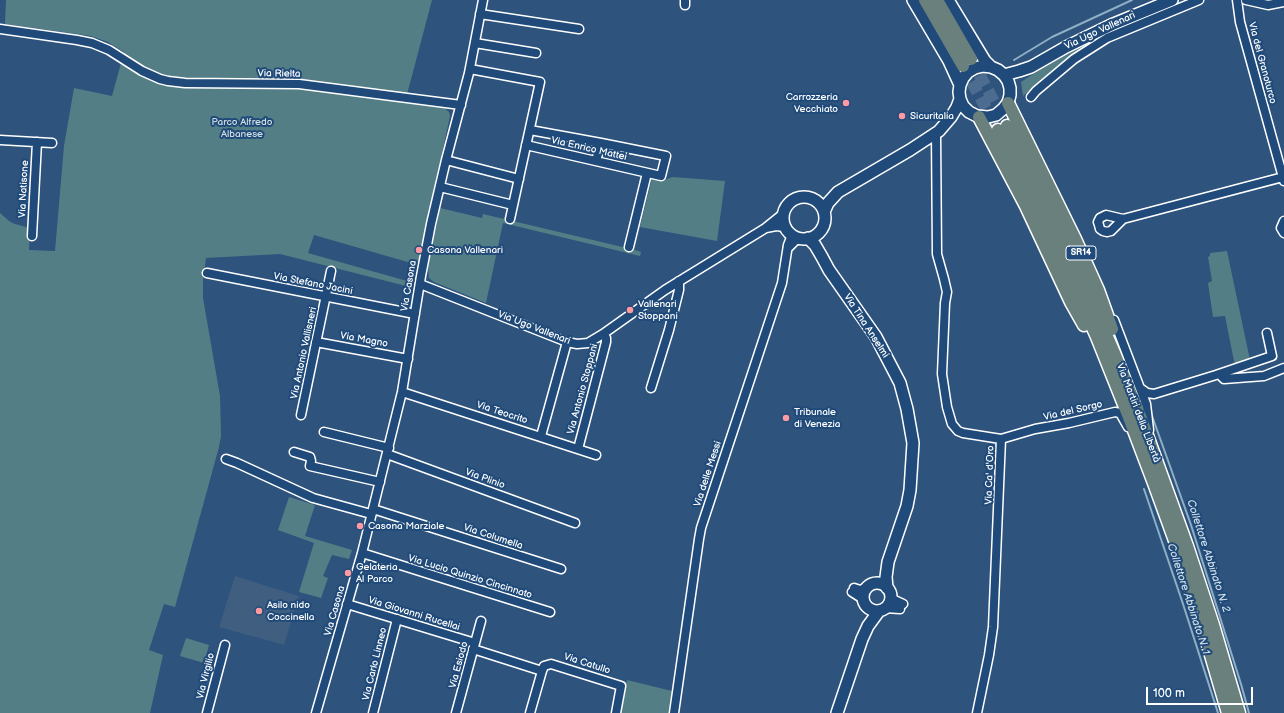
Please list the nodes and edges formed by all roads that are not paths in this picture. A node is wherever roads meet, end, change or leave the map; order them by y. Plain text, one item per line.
1 (483, 0) edge
2 (913, 0) edge
3 (925, 0) edge
4 (937, 0) edge
5 (948, 0) edge
6 (1172, 0) edge
7 (1199, 0) edge
8 (1237, 0) edge
9 (1246, 0) edge
10 (1284, 2) edge
11 (480, 14) junction
12 (0, 29) edge
13 (579, 29) dead end
14 (475, 44) junction
15 (536, 53) dead end
16 (990, 67) junction
17 (1031, 67) junction
18 (470, 69) junction
19 (1004, 75) junction
20 (960, 85) junction
21 (1010, 88) junction
22 (1031, 97) dead end
23 (960, 99) junction
24 (1008, 102) junction
25 (461, 104) junction
26 (978, 116) junction
27 (530, 130) junction
28 (938, 132) junction
29 (0, 140) edge
30 (37, 142) junction
31 (52, 143) dead end
32 (601, 143) junction
33 (526, 145) junction
34 (446, 160) junction
35 (596, 161) junction
36 (647, 173) junction
37 (519, 179) junction
38 (1283, 179) edge
39 (440, 187) junction
40 (838, 192) junction
41 (811, 199) junction
42 (513, 204) junction
43 (824, 212) junction
44 (784, 213) junction
45 (510, 219) dead end
46 (1123, 219) dead end
47 (1284, 221) edge
48 (764, 229) junction
49 (821, 230) junction
50 (1284, 233) edge
51 (796, 235) junction
52 (32, 236) dead end
53 (629, 247) dead end
54 (822, 257) junction
55 (1085, 262) junction
56 (331, 271) dead end
57 (207, 273) dead end
58 (679, 281) junction
59 (420, 284) junction
60 (325, 297) junction
61 (415, 314) junction
62 (1267, 333) dead end
63 (603, 334) junction
64 (316, 342) junction
65 (566, 342) junction
66 (408, 359) junction
67 (1284, 368) edge
68 (1222, 375) junction
69 (1114, 381) junction
70 (1140, 387) junction
71 (651, 388) dead end
72 (402, 392) junction
73 (1142, 407) junction
74 (301, 415) dead end
75 (324, 432) dead end
76 (541, 436) junction
77 (1137, 438) junction
78 (1002, 439) junction
79 (578, 449) junction
80 (388, 451) junction
81 (294, 452) dead end
82 (596, 455) dead end
83 (226, 459) dead end
84 (380, 482) junction
85 (372, 511) junction
86 (575, 523) dead end
87 (362, 553) junction
88 (888, 562) junction
89 (561, 569) dead end
90 (853, 590) dead end
91 (867, 594) junction
92 (885, 601) junction
93 (347, 604) junction
94 (902, 607) dead end
95 (550, 612) dead end
96 (397, 619) junction
97 (481, 621) dead end
98 (863, 637) junction
99 (225, 645) dead end
100 (474, 646) junction
101 (542, 670) junction
102 (207, 713) edge
103 (316, 713) edge
104 (373, 713) edge
105 (456, 713) edge
106 (530, 713) edge
107 (616, 713) edge
108 (674, 713) edge
109 (837, 713) edge
110 (977, 713) edge
111 (1228, 713) edge
112 (1239, 713) edge

1 - 11 street
2 - 20 street
3 - 4 main road
5 - 16 street
6 - 17 street, Via Ugo Vallenari
7 - 22 street, Via Ugo Vallenari
8 - 38 street, Via del Granoturco
9 - 10 street
11 - 13 street
11 - 14 street
12 - 25 street, Via Rielta
14 - 15 street
14 - 18 street
16 - 19 street
16 - 20 street
17 - 19 street, Via Ugo Vallenari
17 - 21 street, Via Ugo Vallenari
18 - 25 street
18 - 27 street
19 - 21 street
20 - 23 street
21 - 24 street
23 - 26 street
23 - 28 street
24 - 26 street
24 - 55 main road, SR14
25 - 34 street, Via Casona
26 - 28 street
26 - 69 main road, SR14
27 - 32 street
27 - 33 street
28 - 40 street
28 - 78 street, Via Ca' d'Oro
29 - 30 street
30 - 31 street
30 - 52 street, Via Natisone
32 - 35 street
32 - 36 street, Via Enrico Mattei
33 - 35 street, Via Enrico Mattei
33 - 37 street
34 - 37 street
34 - 39 street, Via Casona
35 - 36 street, Via Enrico Mattei
36 - 53 street
37 - 42 street
38 - 46 street, Via del Granoturco
39 - 42 street
39 - 59 street, Via Casona
40 - 41 street
40 - 43 street
41 - 43 street
41 - 44 street
42 - 45 street
43 - 49 street
44 - 48 street, Via Ugo Vallenari
44 - 51 street
47 - 50 street
48 - 51 street, Via Ugo Vallenari
48 - 58 street, Via Ugo Vallenari
49 - 51 street
49 - 54 street, Via Tina Anselmi
51 - 54 street, Via Tina Anselmi
51 - 108 street, Via delle Messi
54 - 88 street, Via Tina Anselmi
55 - 70 street
55 - 73 main road, SR14
56 - 60 street, Via Antonio Vallisneri
57 - 60 street, Via Stefano Jacini
58 - 63 street, Via Ugo Vallenari
58 - 71 street
59 - 61 street, Via Casona
59 - 65 street, Via Ugo Vallenari
60 - 61 street, Via Stefano Jacini
60 - 64 street, Via Antonio Vallisneri
61 - 66 street, Via Casona
62 - 68 street
63 - 65 street, Via Ugo Vallenari
63 - 79 street, Via Antonio Stoppani
64 - 66 street, Via Magno
64 - 74 street, Via Antonio Vallisneri
65 - 76 street
66 - 72 street, Via Casona
67 - 68 street
68 - 70 street
68 - 73 street
69 - 73 main road, Via Martiri della Libertà / SR14
69 - 77 main road, Via Martiri della Libertà / SR14
70 - 73 street
72 - 76 street, Via Teocrito
72 - 80 street, Via Casona
73 - 112 main road, Via Martiri della Libertà / SR14
75 - 80 street
76 - 79 street, Via Teocrito
77 - 78 street, Via del Sorgo
77 - 111 main road, Via Martiri della Libertà / SR14
78 - 110 street, Via Ca' d'Oro
79 - 82 street, Via Teocrito
80 - 84 street, Via Casona
80 - 86 street, Via Plinio
81 - 84 street
83 - 85 street
84 - 85 street, Via Casona
85 - 87 street, Via Casona
85 - 89 street, Via Columella
87 - 93 street, Via Casona
87 - 95 street, Via Lucio Quinzio Cincinnato
88 - 91 street
88 - 92 street
90 - 91 street
91 - 92 street
91 - 92 street
91 - 98 street
92 - 94 street
92 - 98 street
93 - 96 street, Via Giovanni Rucellai
93 - 103 street, Via Casona
96 - 100 street, Via Giovanni Rucellai
96 - 104 street, Via Carlo Linneo
97 - 100 street, Via Esiodo
98 - 109 street
99 - 102 street, Via Virgilio
100 - 101 street, Via Giovanni Rucellai
100 - 105 street, Via Esiodo
101 - 106 street
101 - 107 street, Via Catullo

